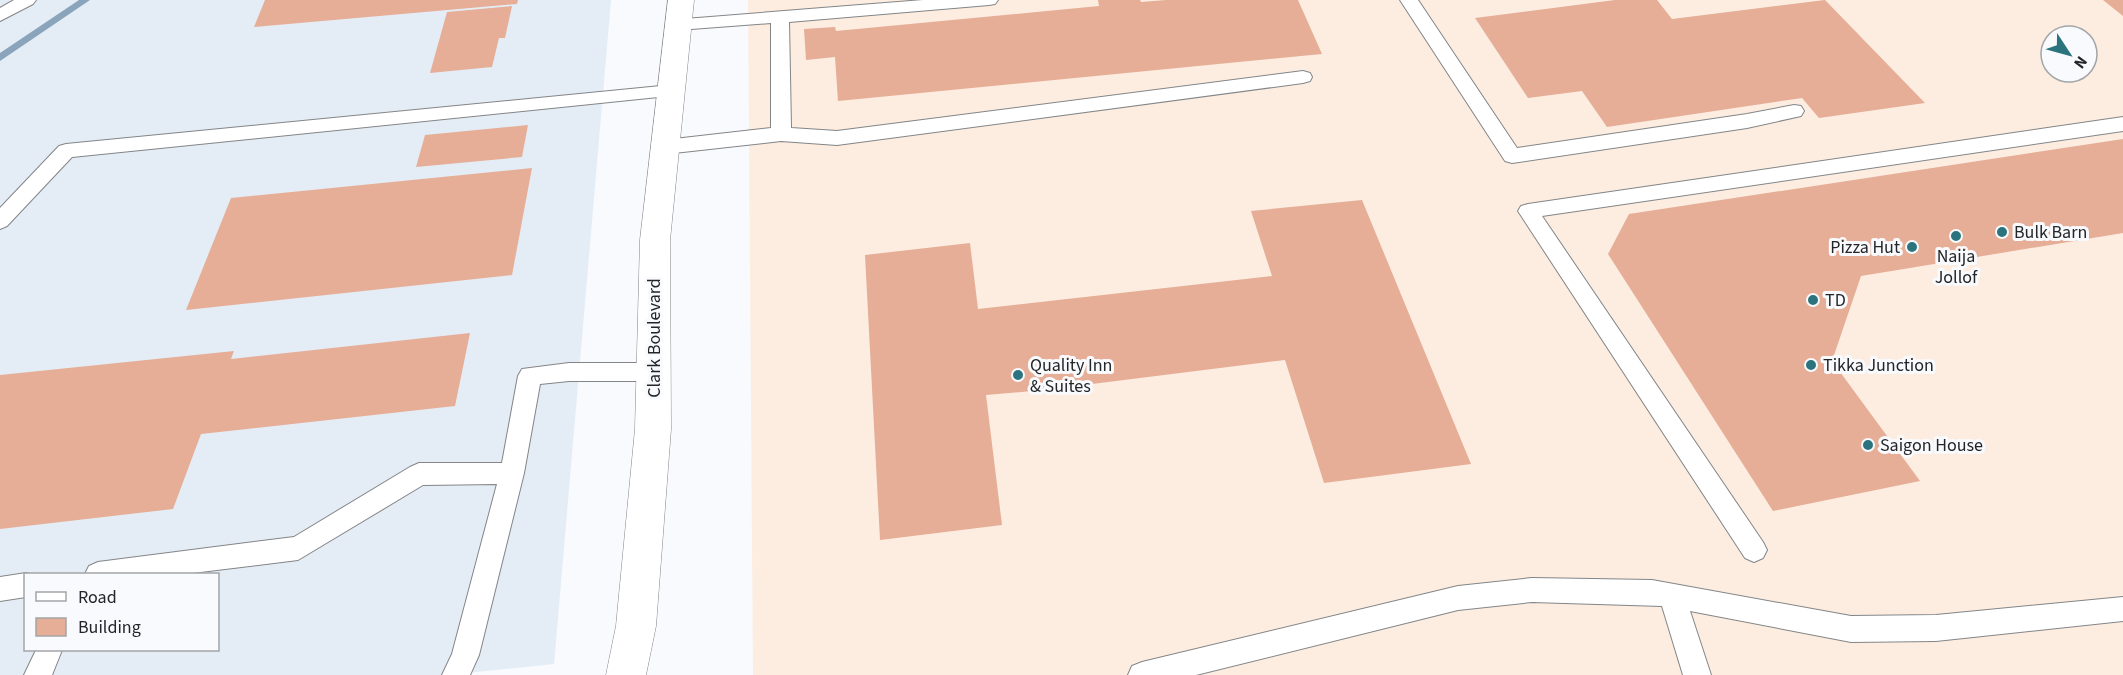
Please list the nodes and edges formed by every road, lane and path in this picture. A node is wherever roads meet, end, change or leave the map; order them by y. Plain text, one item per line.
1 (27, 0) edge
2 (989, 0) edge
3 (1434, 0) edge
4 (1410, 2) edge
5 (680, 12) edge
6 (0, 16) edge
7 (780, 17) junction
8 (1304, 77) dead end
9 (670, 91) junction
10 (1794, 111) dead end
11 (2123, 124) edge
12 (781, 134) junction
13 (665, 147) junction
14 (0, 221) edge
15 (654, 372) junction
16 (512, 473) junction
17 (1754, 550) dead end
18 (106, 573) edge
19 (24, 585) edge
20 (0, 589) edge
21 (1672, 596) junction
22 (2123, 609) edge
23 (49, 651) edge
24 (38, 675) edge
25 (456, 675) edge
26 (626, 675) edge
27 (1142, 675) edge
28 (1697, 675) edge

1 - 6 lane
2 - 7 lane
3 - 4 lane
4 - 10 lane
5 - 7 lane
5 - 9 street, Clark Boulevard
7 - 12 lane
8 - 12 lane
9 - 13 street, Clark Boulevard
9 - 14 lane
11 - 17 lane
12 - 13 lane
13 - 15 street, Clark Boulevard
15 - 16 lane
15 - 26 street, Clark Boulevard
16 - 18 lane
16 - 25 lane
19 - 20 lane
21 - 22 lane
21 - 27 lane
21 - 28 lane
23 - 24 lane

